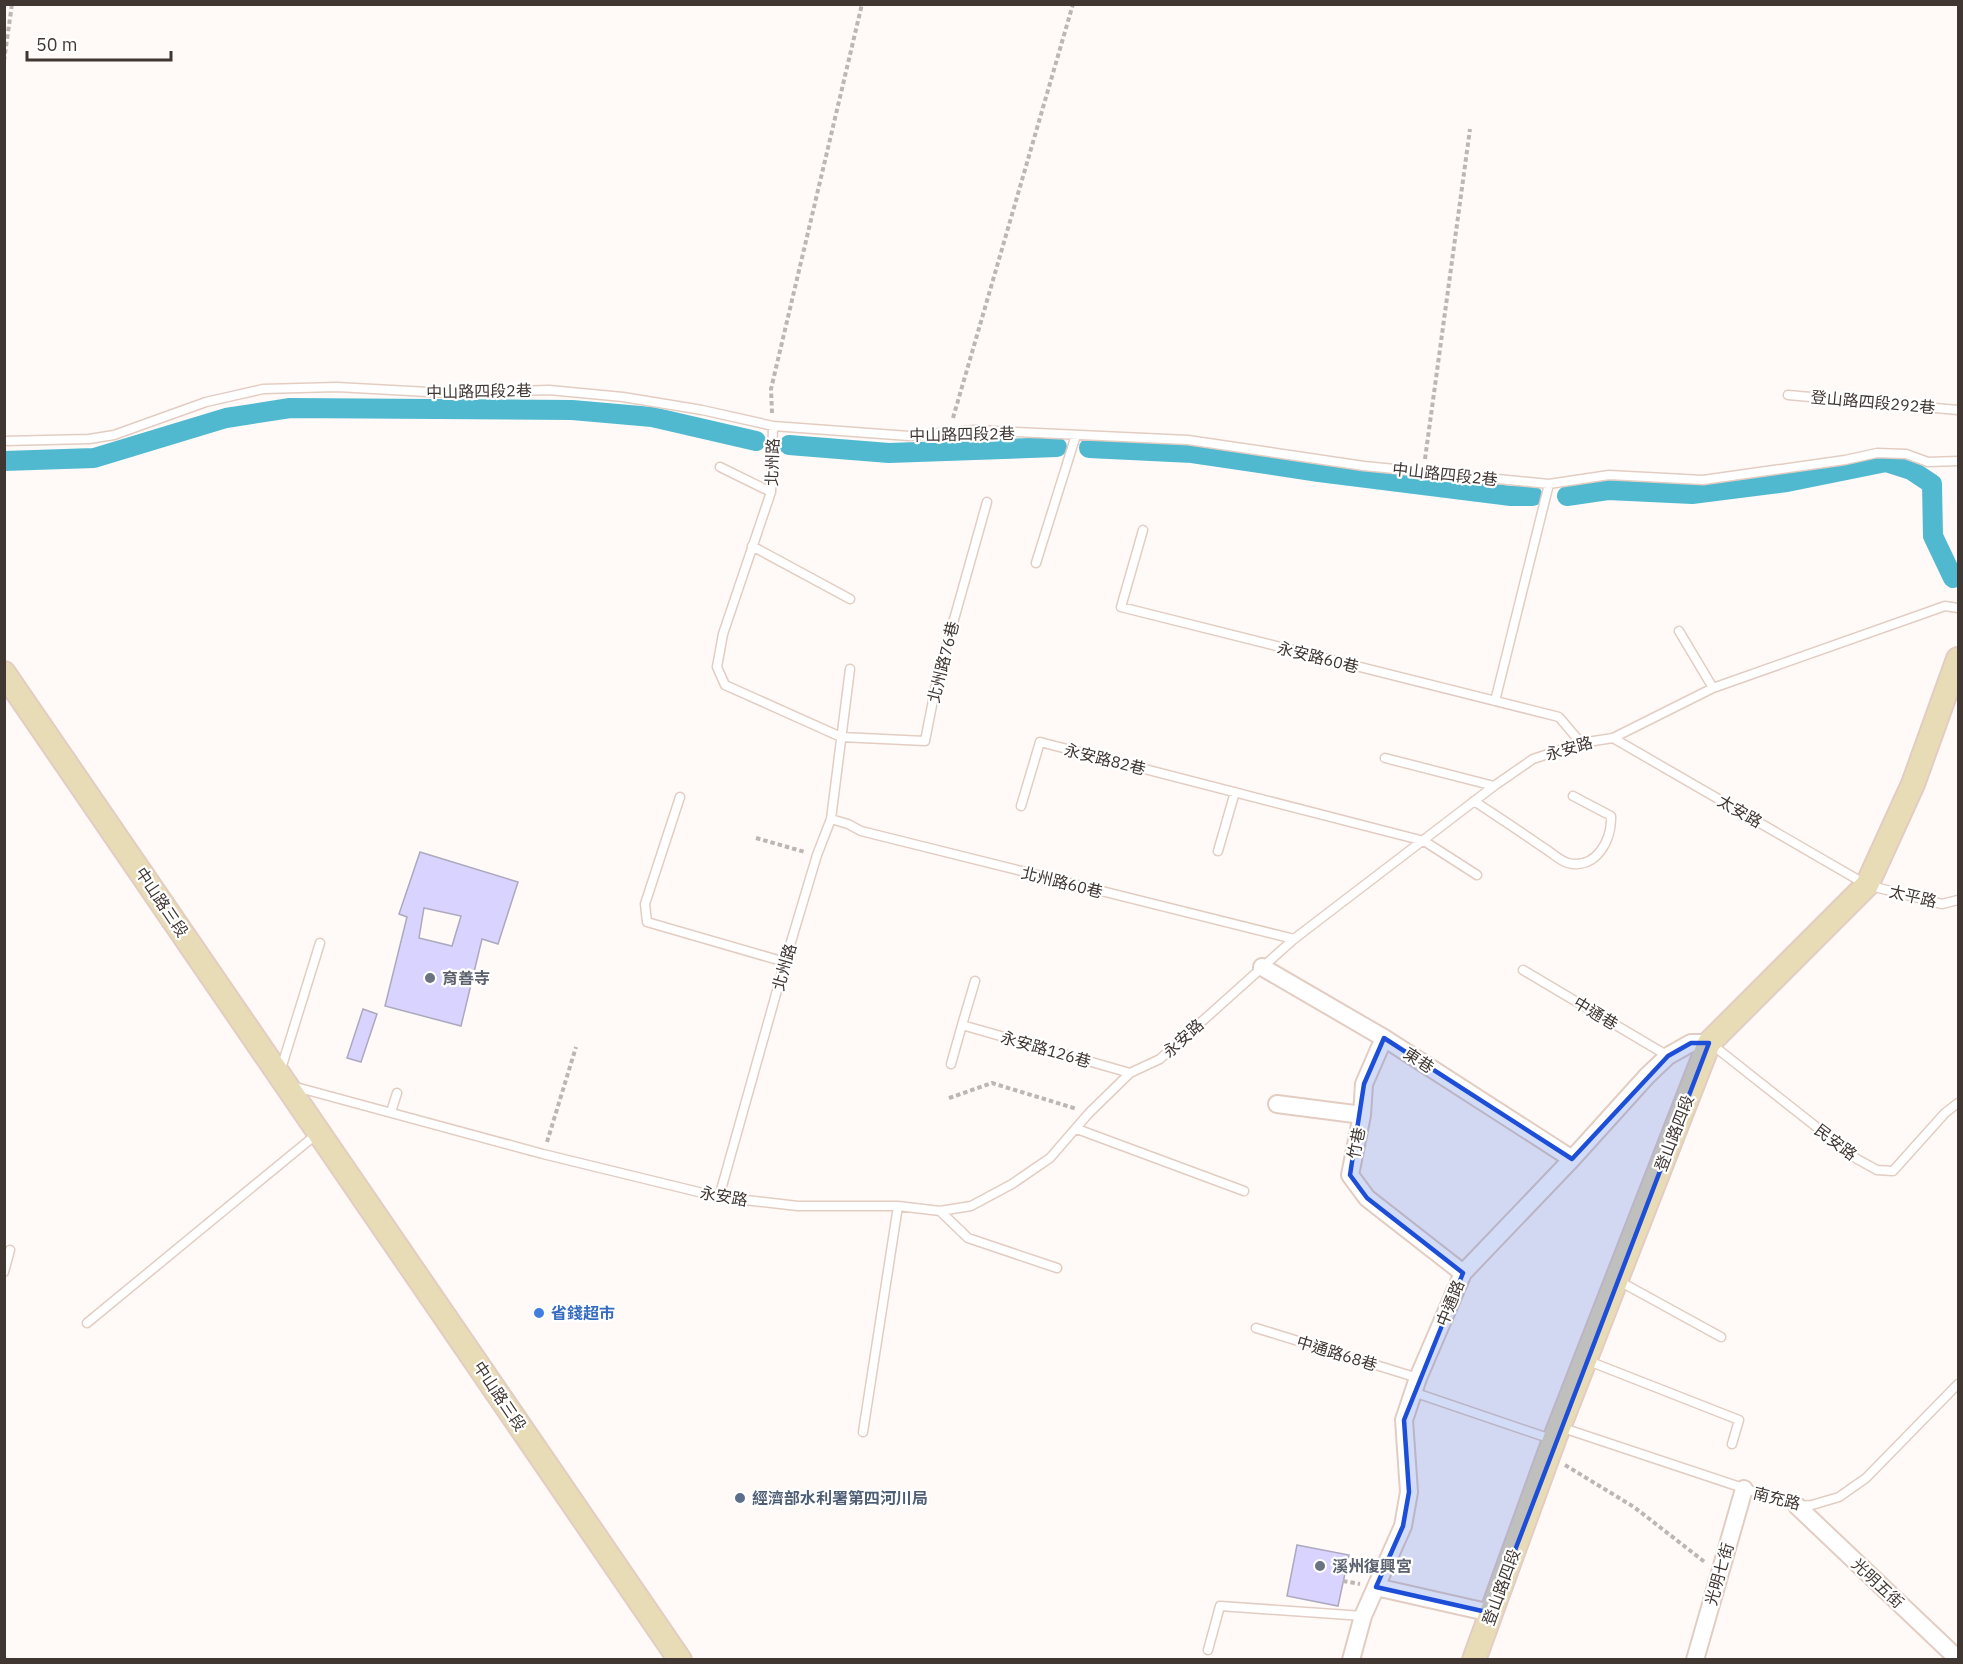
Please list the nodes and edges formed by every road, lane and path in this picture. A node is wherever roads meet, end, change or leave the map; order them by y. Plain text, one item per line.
1 (12, 4) edge
2 (862, 4) edge
3 (1073, 4) edge
4 (4, 61) edge
5 (1470, 129) dead end
6 (1788, 395) dead end
7 (1959, 410) edge
8 (773, 426) junction
9 (949, 434) junction
10 (1076, 435) junction
11 (4, 441) edge
12 (1959, 462) edge
13 (720, 467) dead end
14 (1423, 472) junction
15 (1549, 484) junction
16 (771, 492) junction
17 (987, 502) dead end
18 (1143, 530) dead end
19 (752, 546) junction
20 (1036, 563) dead end
21 (850, 599) dead end
22 (1959, 608) edge
23 (1680, 630) dead end
24 (1959, 659) edge
25 (850, 669) dead end
26 (4, 673) edge
27 (1713, 688) junction
28 (1495, 701) junction
29 (841, 736) junction
30 (1613, 738) junction
31 (1581, 743) junction
32 (1385, 758) dead end
33 (1494, 786) junction
34 (1234, 792) junction
35 (1573, 796) dead end
36 (680, 797) dead end
37 (1474, 801) junction
38 (1021, 806) dead end
39 (831, 819) junction
40 (756, 838) dead end
41 (1424, 841) junction
42 (1218, 851) dead end
43 (817, 855) junction
44 (1476, 875) dead end
45 (1867, 885) junction
46 (1959, 900) edge
47 (1294, 939) junction
48 (320, 943) dead end
49 (785, 962) junction
50 (1262, 967) junction
51 (1523, 970) dead end
52 (975, 981) dead end
53 (962, 1025) junction
54 (1384, 1038) junction
55 (1709, 1043) junction
56 (576, 1047) dead end
57 (1668, 1056) junction
58 (951, 1064) dead end
59 (1130, 1073) junction
60 (283, 1079) junction
61 (397, 1093) dead end
62 (949, 1098) dead end
63 (1959, 1103) edge
64 (1277, 1104) dead end
65 (391, 1112) junction
66 (1089, 1113) junction
67 (1362, 1115) junction
68 (1077, 1129) junction
69 (319, 1132) junction
70 (543, 1154) junction
71 (1572, 1159) junction
72 (1244, 1191) dead end
73 (719, 1197) junction
74 (898, 1206) junction
75 (940, 1211) junction
76 (10, 1250) dead end
77 (1057, 1268) dead end
78 (4, 1272) edge
79 (1463, 1273) junction
80 (1617, 1280) junction
81 (87, 1323) dead end
82 (1256, 1328) dead end
83 (1721, 1337) dead end
84 (1586, 1360) junction
85 (1959, 1384) edge
86 (1416, 1385) junction
87 (863, 1432) dead end
88 (1554, 1441) junction
89 (1732, 1444) dead end
90 (1744, 1489) junction
91 (1797, 1506) junction
92 (1719, 1573) junction
93 (1344, 1581) dead end
94 (1358, 1584) dead end
95 (1376, 1587) junction
96 (1491, 1613) junction
97 (1363, 1616) junction
98 (1208, 1650) dead end
99 (680, 1659) edge
100 (1351, 1659) edge
101 (1474, 1659) edge
102 (1695, 1659) edge
103 (1959, 1659) edge

1 - 4 path
2 - 8 path
3 - 9 path
5 - 14 path
6 - 7 lane, 登山路四段292巷
8 - 9 lane, 中山路四段2巷
8 - 11 lane, 中山路四段2巷
8 - 16 lane, 北州路
9 - 10 lane, 中山路四段2巷
10 - 14 lane, 中山路四段2巷
10 - 20 lane
12 - 15 lane, 中山路四段2巷
13 - 16 lane
14 - 15 lane, 中山路四段2巷
15 - 28 lane
16 - 19 lane, 北州路
17 - 29 lane, 北州路76巷
18 - 28 lane, 永安路60巷
19 - 21 lane
19 - 29 lane, 北州路
22 - 27 lane, 永安路
23 - 27 lane
24 - 45 street, 登山路四段
25 - 29 lane, 北州路
26 - 60 street, 中山路三段
27 - 30 lane, 永安路
28 - 31 lane, 永安路60巷
29 - 39 lane, 北州路
30 - 31 lane, 永安路
30 - 45 lane, 太安路
31 - 33 lane, 永安路
32 - 33 lane
33 - 37 lane, 永安路
34 - 38 lane, 永安路82巷
34 - 41 lane, 永安路82巷
34 - 42 lane
35 - 37 lane
36 - 49 lane
37 - 41 lane, 永安路
39 - 43 lane, 北州路
39 - 47 lane, 北州路60巷
40 - 43 path
41 - 44 lane, 永安路82巷
41 - 47 lane, 永安路
43 - 49 lane, 北州路
45 - 46 lane, 太平路
45 - 55 street, 登山路四段
47 - 50 lane, 永安路
48 - 60 lane
49 - 73 lane, 北州路
50 - 54 street, 東巷
50 - 59 lane, 永安路
51 - 57 lane, 中通巷
52 - 53 lane
53 - 58 lane
53 - 59 lane, 永安路126巷
54 - 67 street, 竹巷
54 - 71 street, 東巷
55 - 57 street, 中通路
55 - 63 lane, 民安路
55 - 80 street, 登山路四段
56 - 70 path
57 - 71 street, 中通路
59 - 66 lane, 永安路
60 - 65 lane, 永安路
60 - 69 street, 中山路三段
61 - 65 lane
62 - 66 path
64 - 67 street
65 - 70 lane, 永安路
66 - 68 lane, 永安路
67 - 79 street, 竹巷
68 - 72 lane
68 - 75 lane, 永安路
69 - 81 lane
69 - 99 street, 中山路三段
70 - 73 lane, 永安路
71 - 79 street, 中通路
73 - 74 lane, 永安路
74 - 75 lane, 永安路
74 - 87 lane
75 - 77 lane
76 - 78 lane
79 - 86 street, 中通路
80 - 83 lane
80 - 84 street, 登山路四段
82 - 86 lane, 中通路68巷
84 - 88 street, 登山路四段
84 - 89 lane
85 - 91 lane, 南充路
86 - 88 lane, 中通路68巷
86 - 95 street, 中通路
88 - 90 lane, 南充路
88 - 92 path
88 - 96 street, 登山路四段
90 - 91 lane, 南充路
90 - 92 street, 光明七街
91 - 103 street, 光明五街
92 - 102 street, 光明七街
93 - 94 path
95 - 96 street
95 - 97 street, 中通路
96 - 101 street, 登山路四段
97 - 98 lane
97 - 100 street, 中通路

